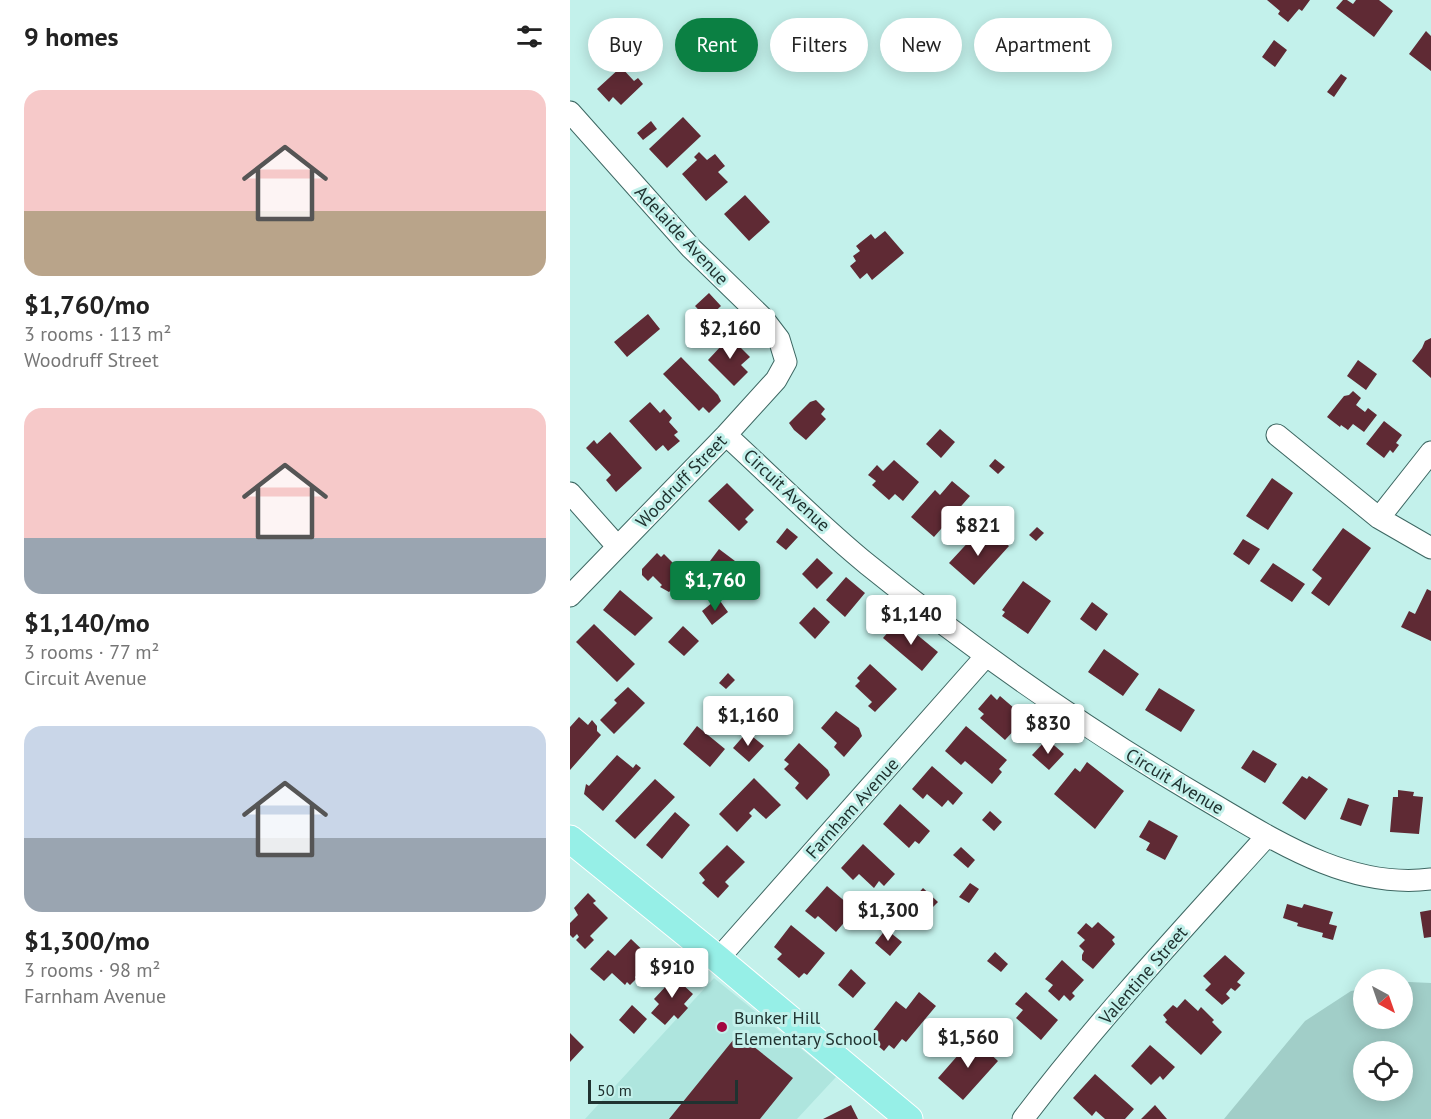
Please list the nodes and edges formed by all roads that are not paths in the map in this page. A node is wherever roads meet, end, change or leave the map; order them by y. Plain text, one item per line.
1 (570, 112) edge
2 (786, 362) joint
3 (726, 435) junction
4 (1277, 435) dead end
5 (1431, 452) edge
6 (570, 493) edge
7 (1379, 518) junction
8 (617, 546) junction
9 (1431, 549) edge
10 (570, 596) edge
11 (986, 656) junction
12 (1267, 836) junction
13 (570, 839) edge
14 (1431, 879) edge
15 (718, 959) junction
16 (909, 1119) edge
17 (1023, 1119) edge

1 - 2 street, Adelaide Avenue
2 - 3 street, Woodruff Street
3 - 8 street, Woodruff Street
3 - 11 street, Circuit Avenue
4 - 7 street
5 - 7 street
6 - 8 street
7 - 9 street
8 - 10 street, Woodruff Street
11 - 12 street, Circuit Avenue
11 - 15 street, Farnham Avenue
12 - 14 street, Circuit Avenue
12 - 17 street, Valentine Street
13 - 15 main road
15 - 16 main road

